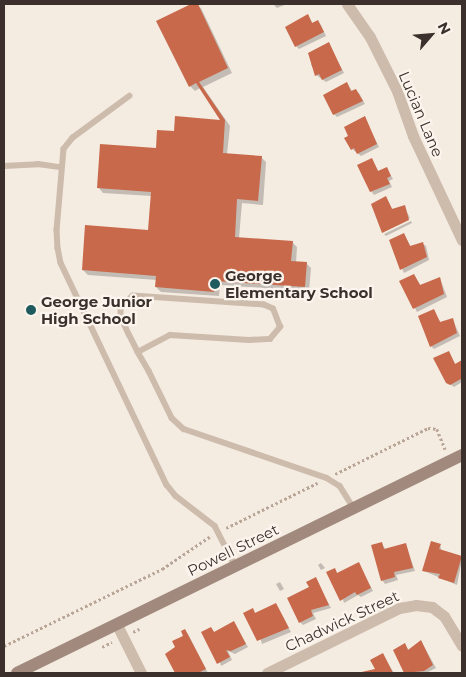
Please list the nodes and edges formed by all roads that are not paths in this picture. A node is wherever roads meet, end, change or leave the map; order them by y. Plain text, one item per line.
1 (347, 4) edge
2 (130, 96) dead end
3 (4, 166) edge
4 (60, 167) junction
5 (462, 240) edge
6 (138, 352) junction
7 (462, 455) edge
8 (355, 510) junction
9 (236, 567) junction
10 (117, 624) junction
11 (462, 646) edge
12 (17, 673) edge
13 (141, 673) edge
14 (267, 673) edge

1 - 5 street, Lucian Lane
2 - 4 lane
3 - 4 lane
4 - 9 lane
6 - 6 lane
6 - 8 lane
7 - 8 street, Powell Street
8 - 9 street, Powell Street
9 - 10 street, Powell Street
10 - 12 street, Powell Street
10 - 13 street
11 - 14 street, Chadwick Street

